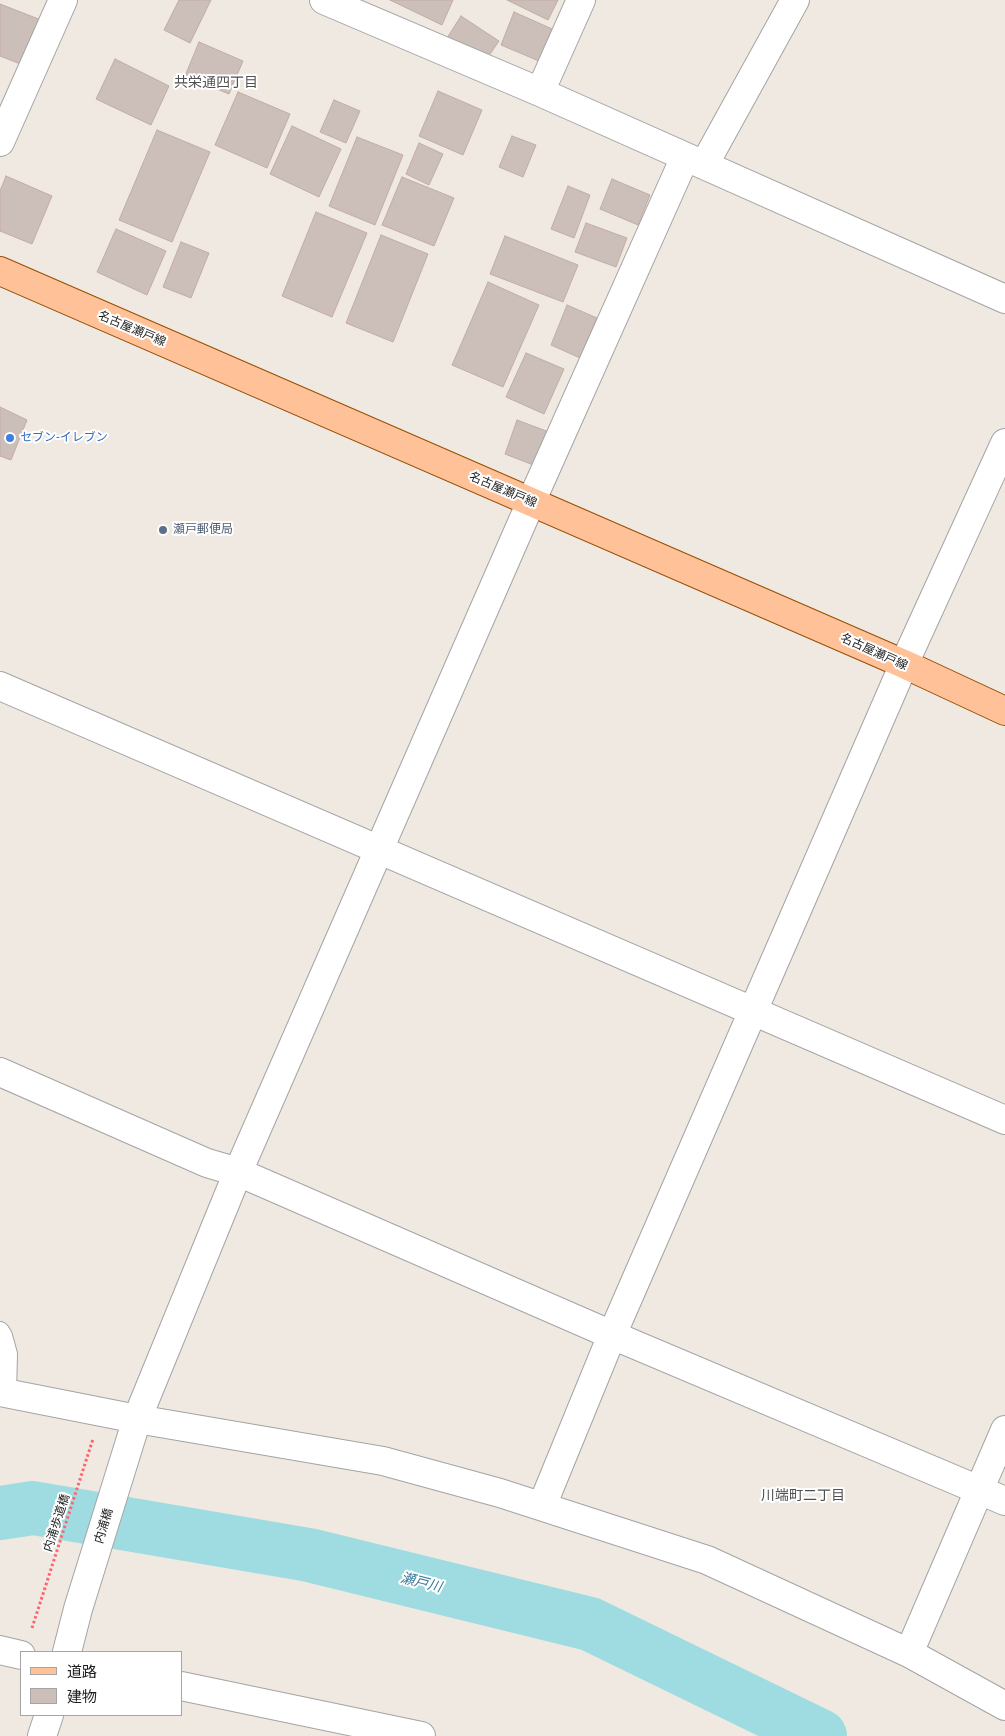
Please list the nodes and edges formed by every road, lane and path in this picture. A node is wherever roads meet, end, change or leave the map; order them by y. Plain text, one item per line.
1 (63, 0) edge
2 (324, 0) edge
3 (581, 0) edge
4 (795, 0) edge
5 (540, 92) junction
6 (0, 142) edge
7 (694, 161) junction
8 (0, 272) edge
9 (1005, 299) edge
10 (1005, 443) edge
11 (531, 502) junction
12 (904, 664) junction
13 (0, 686) edge
14 (1005, 711) edge
15 (380, 850) junction
16 (754, 1011) junction
17 (0, 1072) edge
18 (1005, 1120) edge
19 (238, 1172) junction
20 (0, 1331) edge
21 (612, 1335) junction
22 (3, 1392) edge
23 (1005, 1430) edge
24 (96, 1431) dead end
25 (133, 1432) junction
26 (979, 1489) junction
27 (1005, 1501) edge
28 (542, 1506) junction
29 (34, 1621) dead end
30 (0, 1650) edge
31 (67, 1651) edge
32 (909, 1653) junction
33 (20, 1655) edge
34 (182, 1686) edge
35 (1005, 1706) edge
36 (49, 1716) edge
37 (344, 1728) edge
38 (42, 1736) edge
39 (421, 1736) edge

1 - 6 street
2 - 5 street
3 - 5 street
4 - 7 street, 内浦橋
5 - 7 street
7 - 9 street
7 - 11 street, 内浦橋
8 - 11 main road, 名古屋瀬戸線
10 - 12 street
11 - 12 main road, 名古屋瀬戸線
11 - 15 street, 内浦橋
12 - 14 main road, 名古屋瀬戸線
12 - 16 street
13 - 15 street
15 - 16 street
15 - 19 street, 内浦橋
16 - 18 street
16 - 21 street
17 - 19 street
19 - 21 street
19 - 25 street, 内浦橋
20 - 22 lane
21 - 26 street
21 - 28 street
22 - 25 street
23 - 26 street
24 - 29 path, 内浦歩道橋
25 - 28 street
25 - 31 street, 内浦橋
26 - 27 street
26 - 32 street
28 - 32 street
30 - 33 street
32 - 35 street
34 - 37 street
36 - 38 street
37 - 39 street

